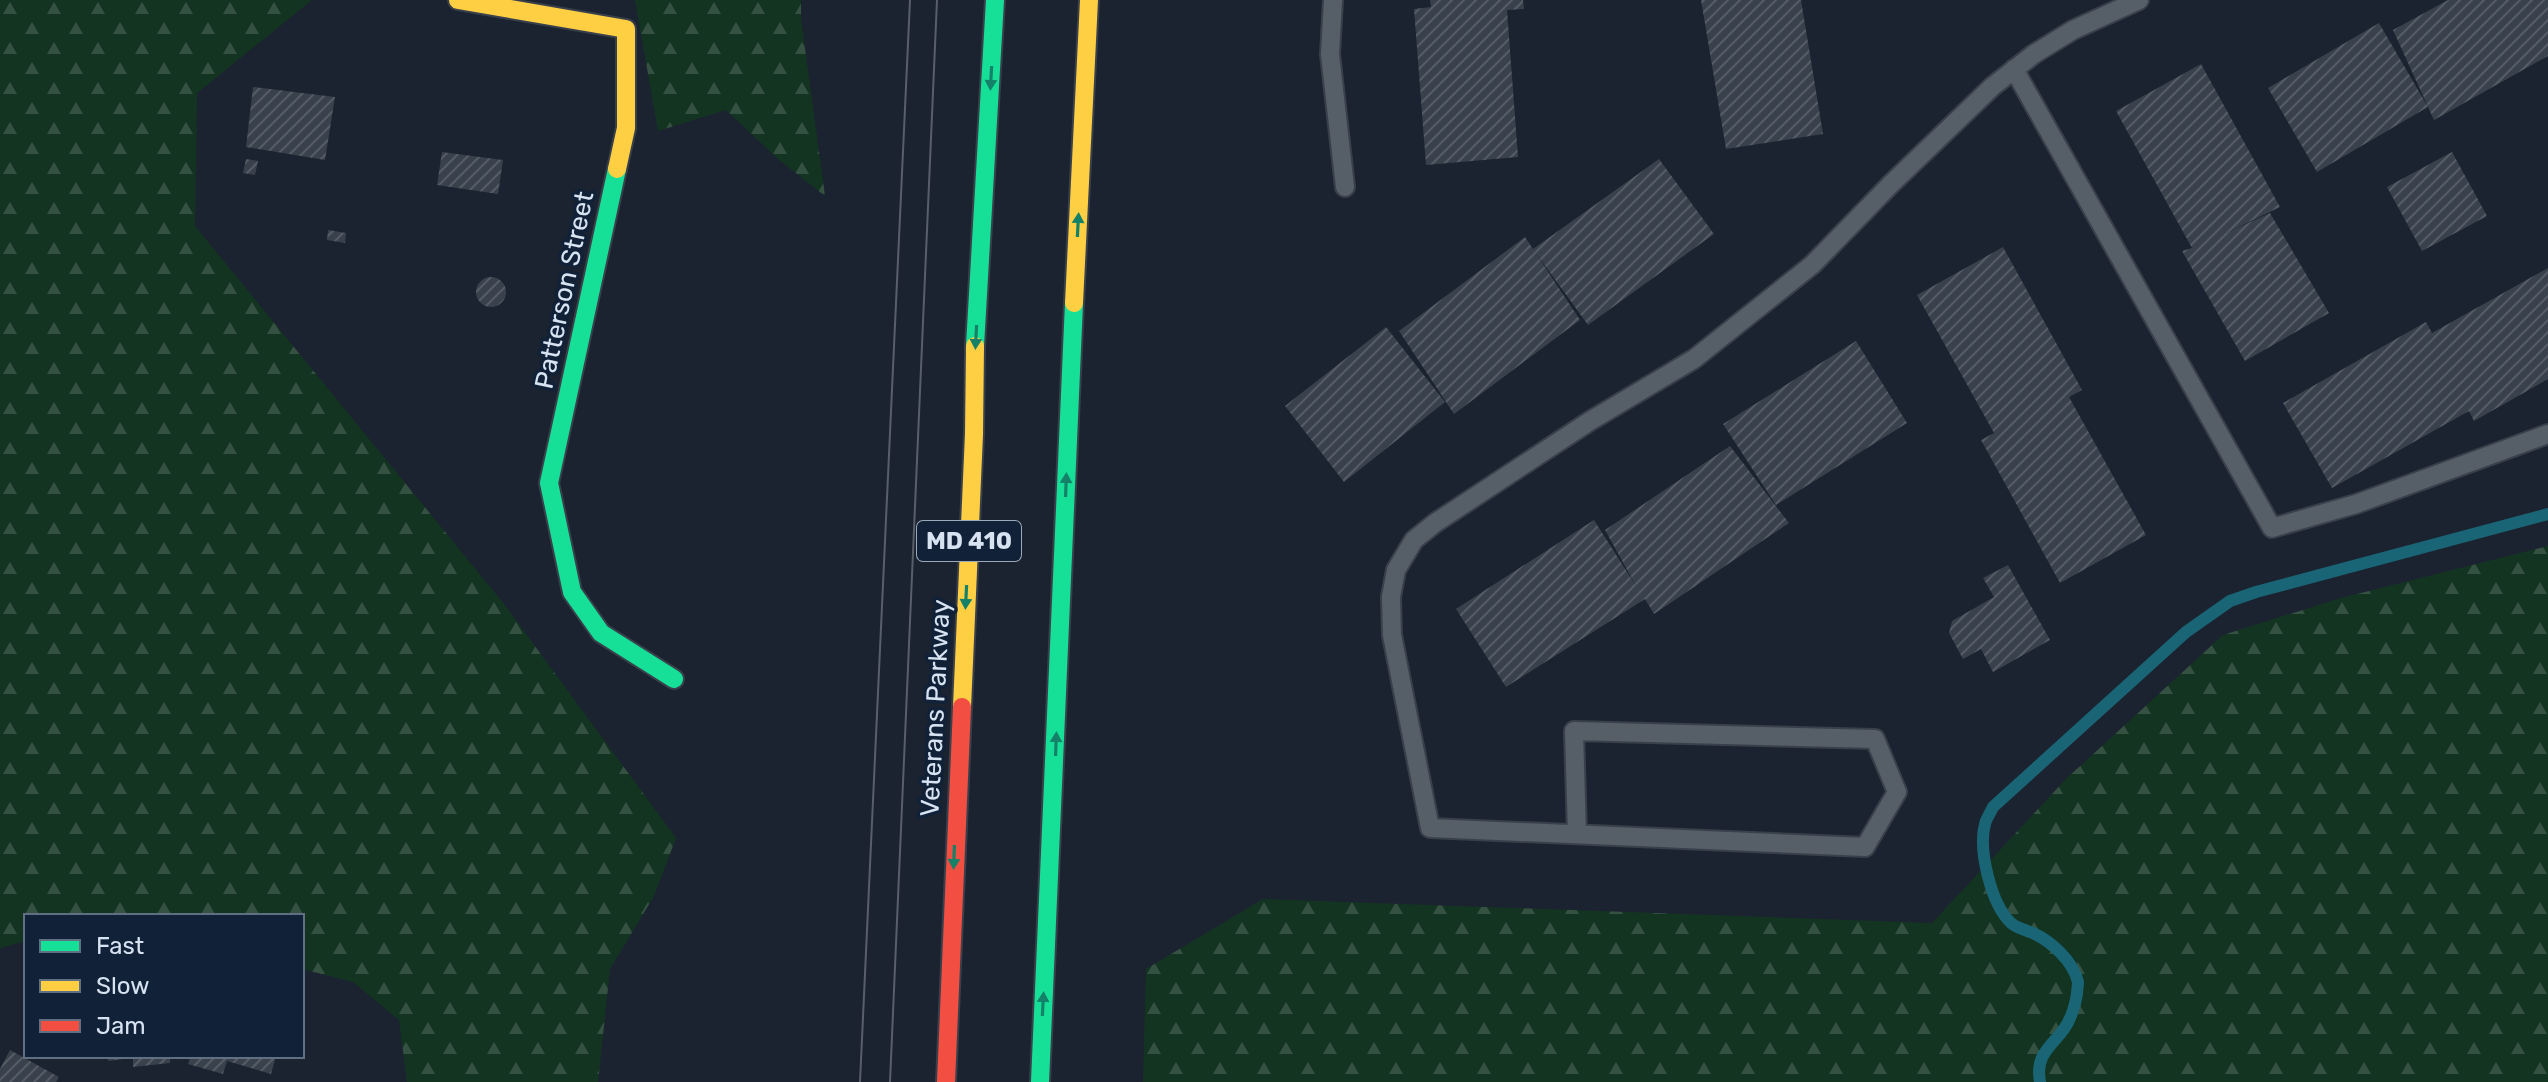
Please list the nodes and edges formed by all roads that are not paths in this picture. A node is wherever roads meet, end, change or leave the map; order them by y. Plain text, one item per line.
1 (458, 0) edge
2 (995, 0) edge
3 (1089, 0) edge
4 (1333, 0) edge
5 (2139, 0) edge
6 (2014, 69) junction
7 (1345, 187) dead end
8 (2548, 434) edge
9 (674, 679) dead end
10 (1577, 834) junction
11 (946, 1082) edge
12 (1040, 1082) edge

1 - 9 main road, Patterson Street
2 -> 11 main road, Veterans Parkway / MD 410
12 -> 3 main road
4 - 7 lane
5 - 6 lane
6 - 8 lane
6 - 10 lane
10 - 10 lane

